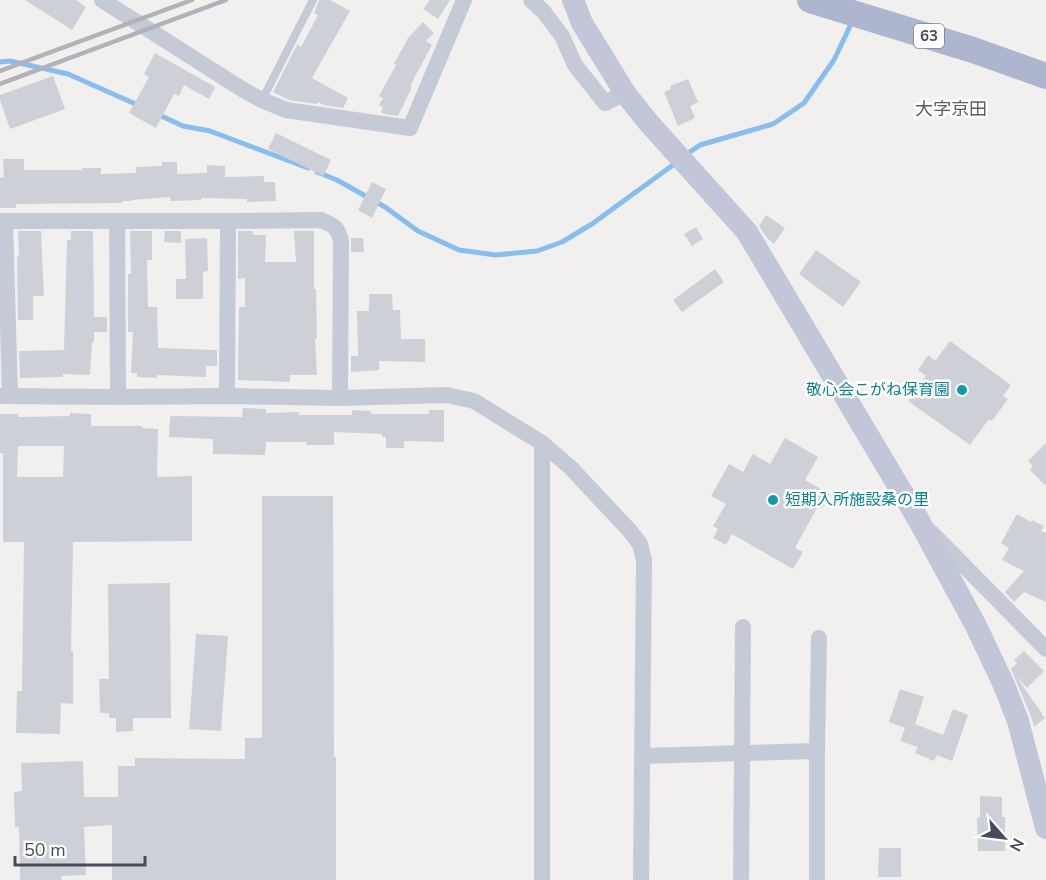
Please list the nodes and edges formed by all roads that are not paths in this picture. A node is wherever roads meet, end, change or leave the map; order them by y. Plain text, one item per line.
1 (102, 0) edge
2 (313, 0) edge
3 (464, 0) edge
4 (531, 0) edge
5 (573, 0) edge
6 (810, 0) edge
7 (1046, 76) edge
8 (625, 93) junction
9 (262, 100) junction
10 (3, 221) edge
11 (117, 221) junction
12 (228, 221) junction
13 (5, 396) edge
14 (227, 396) junction
15 (118, 397) junction
16 (340, 398) junction
17 (542, 443) junction
18 (918, 519) junction
19 (743, 627) dead end
20 (819, 638) dead end
21 (1046, 649) edge
22 (817, 751) junction
23 (742, 753) junction
24 (642, 756) junction
25 (1046, 828) edge
26 (542, 880) edge
27 (641, 880) edge
28 (741, 880) edge
29 (817, 880) edge

1 - 9 street
2 - 9 lane
3 - 9 street
4 - 8 street
5 - 8 street
6 - 7 main road, 63
8 - 18 street
10 - 11 street
10 - 13 street
11 - 12 street
11 - 15 street
12 - 14 street
12 - 16 street
13 - 15 street
14 - 15 street
14 - 16 street
16 - 17 street
17 - 24 street
17 - 26 street
18 - 21 street
18 - 25 street
19 - 23 street
20 - 22 street
22 - 23 street
22 - 29 street
23 - 24 street
23 - 28 street
24 - 27 street

